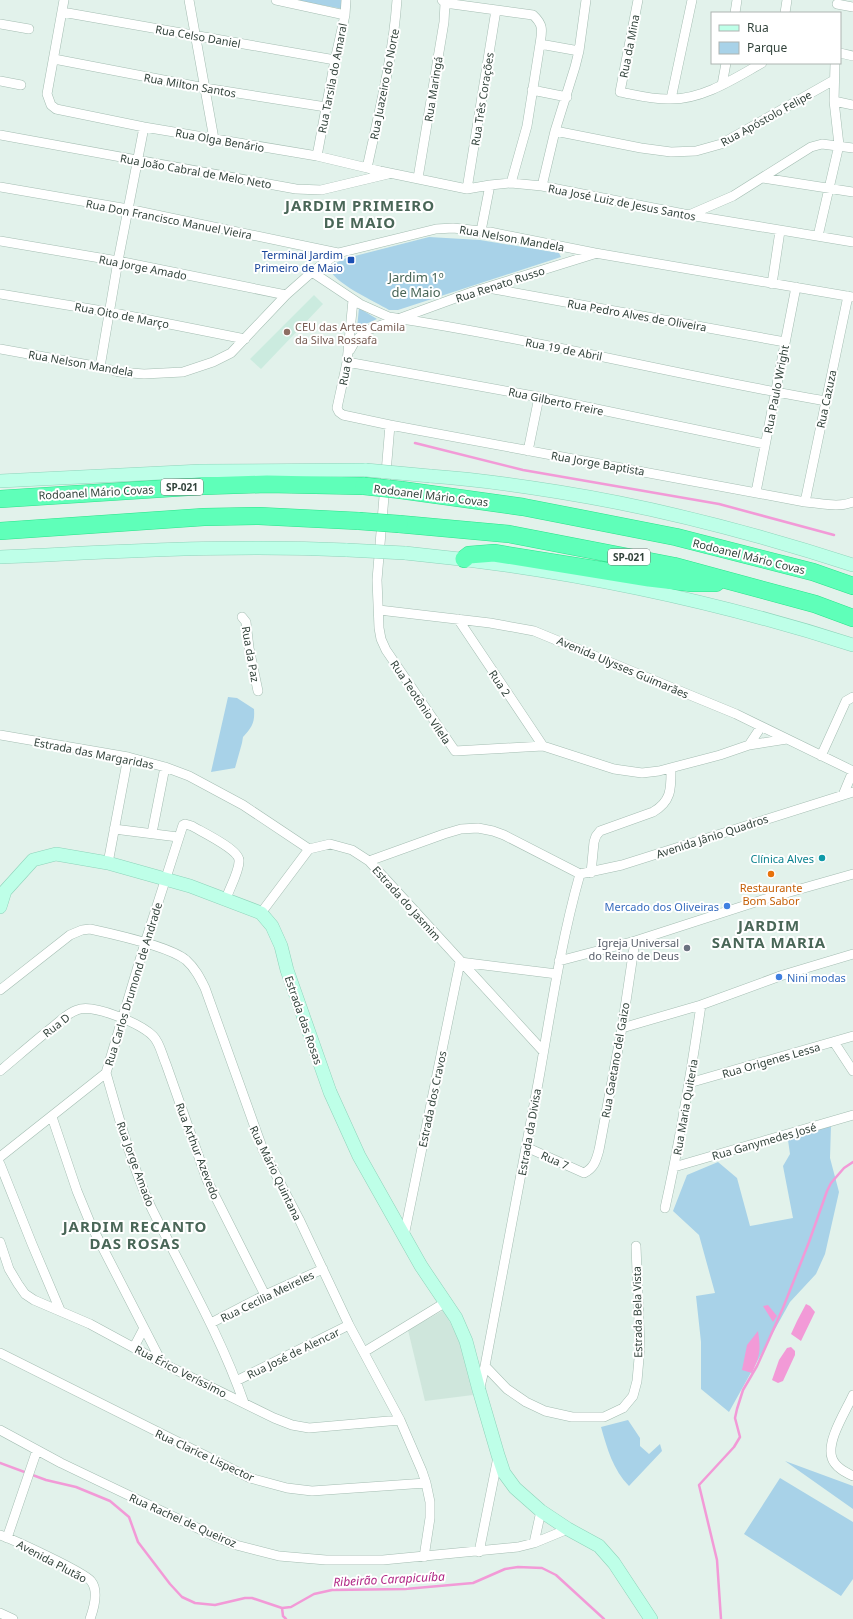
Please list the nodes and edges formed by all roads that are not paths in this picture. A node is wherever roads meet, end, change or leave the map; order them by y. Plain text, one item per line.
1 (64, 0) edge
2 (189, 0) edge
3 (276, 0) edge
4 (346, 0) edge
5 (397, 0) edge
6 (586, 0) edge
7 (638, 0) edge
8 (692, 0) edge
9 (738, 0) edge
10 (788, 0) edge
11 (444, 1) edge
12 (837, 6) edge
13 (853, 7) edge
14 (496, 10) junction
15 (62, 12) junction
16 (735, 12) edge
17 (785, 12) edge
18 (345, 15) junction
19 (0, 24) edge
20 (29, 29) dead end
21 (195, 36) junction
22 (540, 44) junction
23 (580, 51) junction
24 (841, 53) edge
25 (853, 56) edge
26 (54, 59) junction
27 (335, 60) junction
28 (726, 64) edge
29 (760, 64) edge
30 (835, 64) edge
31 (834, 80) junction
32 (0, 81) edge
33 (21, 85) dead end
34 (722, 85) junction
35 (205, 88) junction
36 (532, 90) junction
37 (567, 97) junction
38 (671, 100) junction
39 (834, 101) junction
40 (853, 105) edge
41 (326, 107) junction
42 (144, 127) junction
43 (555, 131) junction
44 (0, 135) edge
45 (214, 139) junction
46 (838, 145) junction
47 (853, 148) edge
48 (317, 156) junction
49 (137, 161) junction
50 (367, 168) junction
51 (391, 173) junction
52 (418, 178) junction
53 (763, 178) junction
54 (511, 183) junction
55 (490, 184) junction
56 (542, 186) junction
57 (0, 187) edge
58 (829, 188) junction
59 (467, 189) junction
60 (853, 192) edge
61 (128, 209) junction
62 (689, 215) junction
63 (780, 231) junction
64 (481, 232) junction
65 (818, 236) junction
66 (0, 241) edge
67 (853, 242) edge
68 (338, 253) junction
69 (596, 253) junction
70 (118, 261) junction
71 (312, 272) junction
72 (772, 284) junction
73 (796, 287) junction
74 (488, 288) junction
75 (0, 294) edge
76 (286, 295) junction
77 (850, 297) edge
78 (353, 300) junction
79 (109, 312) junction
80 (401, 318) junction
81 (245, 339) junction
82 (786, 342) junction
83 (0, 349) edge
84 (347, 358) junction
85 (100, 367) junction
86 (776, 393) junction
87 (540, 396) junction
88 (826, 401) junction
89 (343, 415) joint
90 (390, 425) junction
91 (765, 444) junction
92 (528, 451) junction
93 (365, 478) junction
94 (0, 481) edge
95 (756, 492) junction
96 (0, 498) edge
97 (805, 502) junction
98 (853, 502) edge
99 (0, 531) edge
100 (0, 557) edge
101 (464, 559) junction
102 (853, 565) edge
103 (737, 583) junction
104 (853, 586) edge
105 (379, 610) junction
106 (242, 617) dead end
107 (853, 618) edge
108 (458, 619) junction
109 (853, 645) edge
110 (258, 691) dead end
111 (849, 699) edge
112 (761, 727) junction
113 (0, 735) edge
114 (787, 739) junction
115 (749, 745) junction
116 (543, 746) junction
117 (821, 756) junction
118 (128, 757) junction
119 (165, 767) junction
120 (671, 768) junction
121 (853, 771) edge
122 (853, 792) edge
123 (842, 795) junction
124 (114, 829) junction
125 (152, 833) junction
126 (178, 837) junction
127 (309, 849) junction
128 (369, 861) junction
129 (108, 863) junction
130 (591, 873) junction
131 (580, 874) junction
132 (853, 874) edge
133 (166, 880) junction
134 (3, 893) edge
135 (226, 899) junction
136 (0, 907) edge
137 (261, 913) junction
138 (635, 941) junction
139 (145, 943) junction
140 (853, 954) edge
141 (460, 962) junction
142 (559, 962) junction
143 (557, 974) junction
144 (0, 990) edge
145 (701, 1005) junction
146 (122, 1018) junction
147 (622, 1028) junction
148 (853, 1036) edge
149 (834, 1042) junction
150 (543, 1051) junction
151 (0, 1071) edge
152 (853, 1071) edge
153 (106, 1073) junction
154 (689, 1083) junction
155 (853, 1115) edge
156 (52, 1117) junction
157 (526, 1147) junction
158 (0, 1157) edge
159 (0, 1164) edge
160 (674, 1167) junction
161 (584, 1172) joint
162 (665, 1208) dead end
163 (404, 1236) junction
164 (0, 1242) edge
165 (636, 1246) dead end
166 (323, 1269) junction
167 (265, 1295) junction
168 (446, 1302) junction
169 (60, 1310) junction
170 (211, 1323) junction
171 (350, 1325) junction
172 (144, 1328) junction
173 (134, 1347) junction
174 (364, 1352) junction
175 (0, 1353) edge
176 (162, 1362) junction
177 (485, 1366) junction
178 (236, 1381) junction
179 (479, 1390) junction
180 (853, 1395) edge
181 (244, 1402) junction
182 (400, 1420) junction
183 (0, 1430) edge
184 (37, 1450) junction
185 (498, 1455) junction
186 (853, 1476) edge
187 (426, 1483) junction
188 (541, 1511) junction
189 (568, 1529) junction
190 (3, 1536) edge
191 (534, 1542) junction
192 (479, 1552) junction
193 (424, 1557) junction
194 (0, 1613) edge
195 (90, 1618) edge
196 (13, 1619) edge
197 (651, 1619) edge

1 - 15 street
2 - 21 street
3 - 18 street
4 - 18 street, Rua Tarsila do Amaral
5 - 50 street, Rua Juazeiro do Norte
6 - 23 street
7 - 38 street, Rua da Mina
8 - 38 street
9 - 16 street
10 - 17 street
11 - 14 street
11 - 52 street, Rua Maringá
12 - 13 street
14 - 22 street
14 - 59 street, Rua Três Corações
15 - 21 street, Rua Celso Daniel
15 - 26 street
18 - 27 street, Rua Tarsila do Amaral
19 - 20 street
21 - 27 street, Rua Celso Daniel
21 - 35 street
22 - 23 street
22 - 36 street
23 - 37 street
24 - 25 street
26 - 35 street, Rua Milton Santos
26 - 42 street, Rua Olga Benário
27 - 41 street, Rua Tarsila do Amaral
28 - 34 street
29 - 34 street
30 - 31 street
31 - 39 street
31 - 43 street, Rua Apóstolo Felipe
32 - 33 street
34 - 38 street
35 - 41 street, Rua Milton Santos
35 - 45 street
36 - 37 street
36 - 54 street
37 - 43 street
39 - 40 street
39 - 46 street
41 - 48 street, Rua Tarsila do Amaral
42 - 45 street, Rua Olga Benário
42 - 49 street
43 - 56 street
44 - 49 street, Rua João Cabral de Melo Neto
45 - 48 street, Rua Olga Benário
46 - 47 street
46 - 53 street
46 - 58 street
48 - 50 street, Rua Olga Benário
49 - 51 street, Rua João Cabral de Melo Neto
49 - 61 street
50 - 51 street, Rua Olga Benário
51 - 52 street, Rua José Luiz de Jesus Santos
52 - 59 street, Rua José Luiz de Jesus Santos
53 - 58 street
53 - 62 street
54 - 55 street, Rua José Luiz de Jesus Santos
54 - 56 street, Rua José Luiz de Jesus Santos
55 - 59 street, Rua José Luiz de Jesus Santos
55 - 64 street
56 - 62 street, Rua José Luiz de Jesus Santos
57 - 61 street, Rua Don Francisco Manuel Vieira
58 - 60 street
58 - 65 street
61 - 68 street, Rua Don Francisco Manuel Vieira
61 - 70 street
62 - 63 street, Rua José Luiz de Jesus Santos
63 - 65 street, Rua José Luiz de Jesus Santos
63 - 72 street
64 - 68 street, Rua Nelson Mandela
64 - 69 street, Rua Nelson Mandela
65 - 67 street, Rua José Luiz de Jesus Santos
66 - 70 street, Rua Jorge Amado
68 - 71 street, Rua Nelson Mandela
69 - 72 street, Rua Nelson Mandela
69 - 74 street, Rua Renato Russo
70 - 76 street, Rua Jorge Amado
70 - 79 street
71 - 76 street, Rua Nelson Mandela
71 - 78 street, Rua 19 de Abril
72 - 73 street, Rua Nelson Mandela
73 - 77 street, Rua Nelson Mandela
73 - 82 street, Rua Paulo Wright
74 - 80 street, Rua Renato Russo
74 - 82 street, Rua Pedro Alves de Oliveira
75 - 79 street, Rua Oito de Março
76 - 81 street, Rua Nelson Mandela
77 - 88 street, Rua Cazuza
78 - 80 street, Rua 19 de Abril
78 - 84 street, Rua 6
79 - 81 street, Rua Oito de Março
79 - 85 street
80 - 84 street, Rua Renato Russo
80 - 86 street, Rua 19 de Abril
81 - 85 street, Rua Nelson Mandela
82 - 86 street, Rua Paulo Wright
83 - 85 street, Rua Nelson Mandela
84 - 87 street, Rua Gilberto Freire
84 - 89 street, Rua 6
86 - 88 street, Rua 19 de Abril
86 - 91 street, Rua Paulo Wright
87 - 91 street, Rua Gilberto Freire
87 - 92 street
88 - 97 street, Rua Cazuza
89 - 90 street, Rua Jorge Baptista
90 - 92 street, Rua Jorge Baptista
90 - 105 street, Rua Teotônio Vilela
91 - 95 street, Rua Paulo Wright
92 - 95 street, Rua Jorge Baptista
93 - 94 main road
93 - 96 highway, Rodoanel Mário Covas / SP-021
93 - 102 main road, bridge
93 - 104 highway, Rodoanel Mário Covas / SP-021, bridge
95 - 97 street, Rua Jorge Baptista
97 - 98 street, Rua Jorge Baptista
99 - 103 highway, SP-021, bridge
100 - 101 main road, bridge
101 - 103 highway
101 - 109 main road
103 - 107 highway, SP-021
105 - 108 street, Avenida Ulysses Guimarães
105 - 116 street, Rua Teotônio Vilela
106 - 110 street, Rua da Paz
108 - 112 street, Avenida Ulysses Guimarães
108 - 116 street, Rua 2
111 - 117 street
112 - 114 street, Avenida Ulysses Guimarães
112 - 115 street
113 - 118 street, Estrada das Margaridas
114 - 115 street, Rua Teotônio Vilela
114 - 117 street, Avenida Ulysses Guimarães
115 - 120 street, Rua Teotônio Vilela
116 - 120 street, Rua Teotônio Vilela
117 - 121 street, Avenida Ulysses Guimarães
118 - 119 street, Estrada das Margaridas
118 - 124 street
119 - 125 street
119 - 127 street, Estrada das Margaridas
120 - 130 street
121 - 123 street
122 - 123 street, Avenida Jânio Quadros
123 - 130 street, Avenida Jânio Quadros
124 - 125 street
124 - 129 street
125 - 126 street
126 - 133 street, Rua Carlos Drumond de Andrade
126 - 135 street
127 - 128 street, Estrada do Jasmim
127 - 137 street
128 - 131 street
128 - 141 street, Estrada do Jasmim
129 - 133 main road
129 - 134 main road
130 - 131 street, Avenida Jânio Quadros
131 - 142 street, Estrada da Divisa
132 - 138 street
133 - 135 main road
133 - 139 street, Rua Carlos Drumond de Andrade
134 - 136 main road
135 - 137 main road
137 - 163 main road, Estrada das Rosas
138 - 142 street
138 - 147 street, Rua Gaetano del Gaizo
139 - 144 street, Rua Mário Quintana
139 - 146 street, Rua Carlos Drumond de Andrade
139 - 166 street, Rua Mário Quintana
140 - 145 street
141 - 143 street
141 - 150 street, Estrada do Jasmim
141 - 163 street, Estrada dos Cravos
142 - 143 street, Estrada da Divisa
143 - 150 street, Estrada da Divisa
145 - 147 street
145 - 154 street, Rua Maria Quiteria
146 - 151 street, Rua D
146 - 153 street, Rua Carlos Drumond de Andrade
146 - 167 street, Rua Arthur Azevedo
147 - 161 street, Rua Gaetano del Gaizo
148 - 149 street, Rua Origenes Lessa
149 - 152 street
149 - 154 street, Rua Origenes Lessa
150 - 157 street, Estrada da Divisa
153 - 156 street, Rua Carlos Drumond de Andrade
153 - 170 street, Rua Jorge Amado
154 - 160 street, Rua Maria Quiteria
155 - 160 street, Rua Ganymedes José
156 - 158 street, Rua Carlos Drumond de Andrade
156 - 172 street
157 - 161 street, Rua 7
157 - 177 street, Estrada da Divisa
159 - 169 street
160 - 162 street, Rua Maria Quiteria
163 - 168 main road, Estrada das Rosas
164 - 169 street, Rua Érico Veríssimo
165 - 177 street, Estrada Bela Vista
166 - 167 street, Rua Cecilia Meireles
166 - 171 street, Rua Mário Quintana
167 - 170 street, Rua Cecilia Meireles
168 - 174 street
168 - 179 main road, Estrada das Rosas
169 - 173 street, Rua Érico Veríssimo
170 - 178 street, Rua Jorge Amado
171 - 174 street, Rua Mário Quintana
171 - 178 street, Rua José de Alencar
172 - 173 street
172 - 176 street
173 - 176 street, Rua Érico Veríssimo
174 - 182 street, Rua Mário Quintana
175 - 187 street, Rua Clarice Lispector
176 - 181 street, Rua Érico Veríssimo
177 - 179 street, Estrada da Divisa
178 - 181 street, Rua Jorge Amado
179 - 185 main road, Estrada das Rosas
180 - 186 street
181 - 182 street, Rua Érico Veríssimo
182 - 187 street, Rua Mário Quintana
183 - 184 street, Rua Rachel de Queiroz
184 - 190 street
184 - 193 street, Rua Rachel de Queiroz
185 - 188 main road, Estrada das Rosas
185 - 192 street
187 - 193 street, Rua Mário Quintana
188 - 189 main road, Estrada das Rosas
188 - 191 street
189 - 191 street, Rua Rachel de Queiroz
189 - 197 main road, Estrada das Rosas
190 - 195 street, Avenida Plutão
191 - 192 street, Rua Rachel de Queiroz
192 - 193 street, Rua Rachel de Queiroz
194 - 196 street

